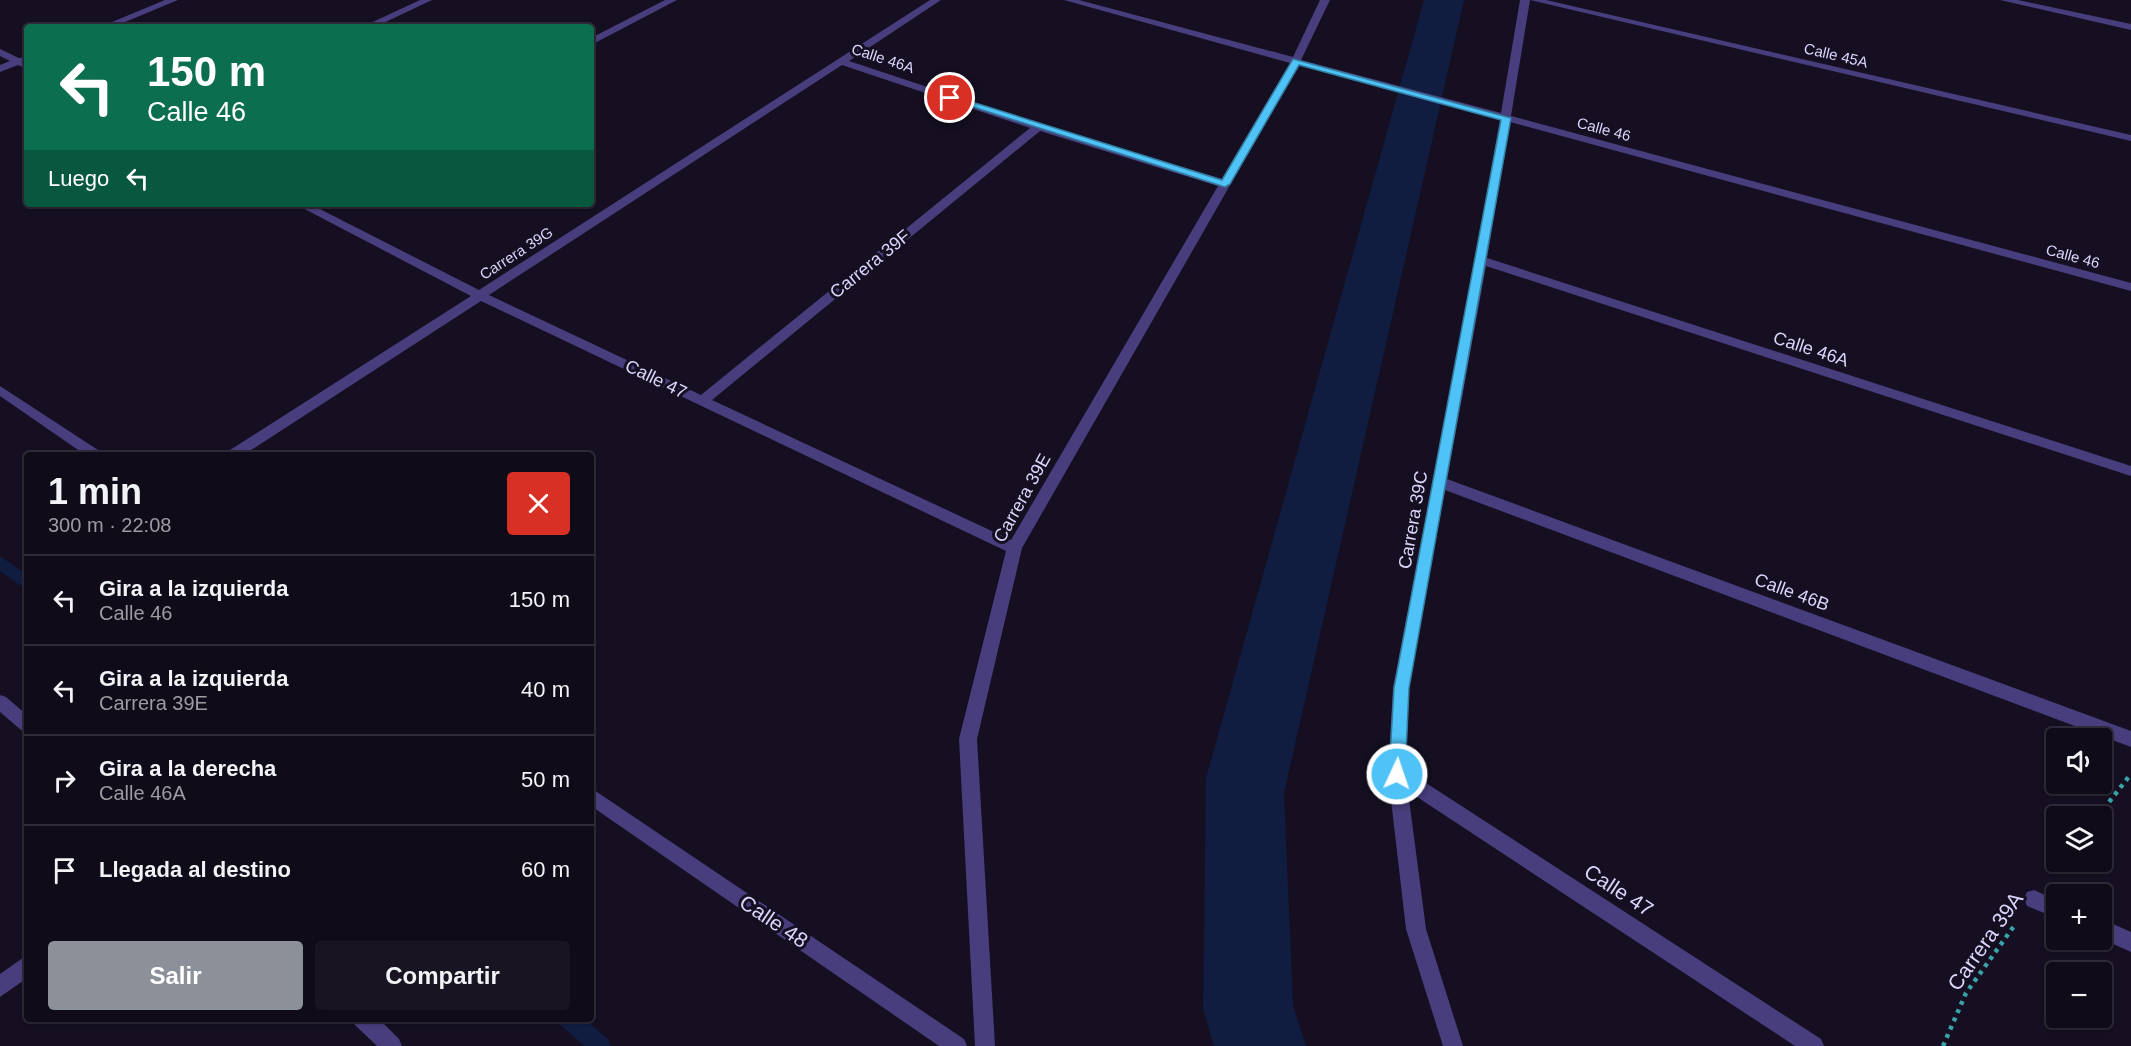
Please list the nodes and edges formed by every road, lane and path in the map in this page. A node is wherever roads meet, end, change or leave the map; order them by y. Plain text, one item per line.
1 (173, 0) edge
2 (427, 0) edge
3 (672, 0) edge
4 (936, 0) edge
5 (1070, 0) edge
6 (1325, 0) edge
7 (1525, 0) edge
8 (1534, 0) edge
9 (2005, 0) edge
10 (113, 24) edge
11 (374, 24) edge
12 (2131, 27) edge
13 (594, 40) edge
14 (0, 51) edge
15 (1296, 61) junction
16 (24, 62) edge
17 (839, 62) junction
18 (0, 69) edge
19 (1506, 118) junction
20 (1038, 127) junction
21 (2131, 138) edge
22 (1225, 184) junction
23 (307, 207) edge
24 (1481, 260) junction
25 (2131, 287) edge
26 (479, 295) junction
27 (0, 390) edge
28 (702, 401) junction
29 (90, 452) edge
30 (238, 452) edge
31 (2131, 471) edge
32 (1440, 482) junction
33 (1014, 548) junction
34 (0, 702) edge
35 (24, 722) edge
36 (2131, 739) edge
37 (1397, 774) junction
38 (2131, 774) edge
39 (594, 798) edge
40 (2106, 806) edge
41 (2055, 872) edge
42 (2034, 899) junction
43 (2046, 904) edge
44 (2112, 933) edge
45 (2131, 942) edge
46 (24, 967) edge
47 (0, 987) edge
48 (366, 1022) edge
49 (392, 1046) edge
50 (957, 1046) edge
51 (985, 1046) edge
52 (1453, 1046) edge
53 (1814, 1046) edge
54 (1943, 1046) edge

1 - 10 street
2 - 11 street
3 - 13 street
4 - 17 street, Carrera 39G
5 - 15 street, Calle 46
6 - 15 street, Carrera 39E
7 - 19 street, Carrera 39C
8 - 21 street, Calle 45A
9 - 12 street
14 - 16 street
15 - 19 street, Calle 46
15 - 22 street, Carrera 39E
16 - 18 street
17 - 20 street, Calle 46A
17 - 26 street, Carrera 39G
19 - 24 street, Carrera 39C
19 - 25 street, Calle 46
20 - 22 street, Calle 46A
20 - 28 street, Carrera 39F
22 - 33 street, Carrera 39E
23 - 26 street, Calle 47
24 - 31 street, Calle 46A
24 - 32 street, Carrera 39C
26 - 28 street, Calle 47
26 - 30 street, Carrera 39G
27 - 29 street
28 - 33 street, Calle 47
32 - 36 street, Calle 46B
32 - 37 street, Carrera 39C
33 - 51 street, Carrera 39E
34 - 35 street
37 - 52 street, Carrera 39C
37 - 53 street, Calle 47
38 - 40 path
39 - 50 street, Calle 48
41 - 42 path, Carrera 39A
42 - 43 street
42 - 54 path, Carrera 39A
44 - 45 street
46 - 47 street
48 - 49 street

